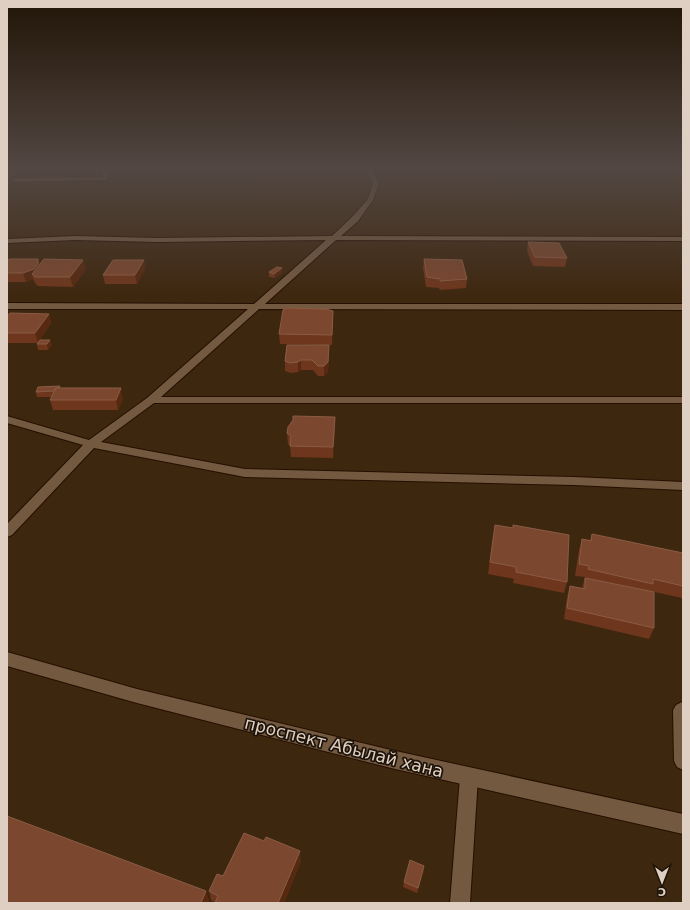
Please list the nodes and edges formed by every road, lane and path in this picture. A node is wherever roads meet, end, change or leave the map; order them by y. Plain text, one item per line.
1 (361, 211) edge
2 (332, 238) junction
3 (683, 239) edge
4 (7, 241) edge
5 (258, 305) junction
6 (7, 306) edge
7 (683, 307) edge
8 (151, 400) junction
9 (683, 400) edge
10 (7, 419) edge
11 (92, 444) junction
12 (683, 486) edge
13 (7, 532) edge
14 (7, 659) edge
15 (682, 710) dead end
16 (683, 761) edge
17 (469, 777) junction
18 (683, 824) edge
19 (460, 903) edge

1 - 2 street
2 - 3 street
2 - 4 street
2 - 5 street
5 - 6 street
5 - 7 street
5 - 8 street
8 - 9 street
8 - 11 street
10 - 11 street
11 - 12 street
11 - 13 street
14 - 17 street, проспект Абылай хана
15 - 16 street
17 - 18 street, проспект Абылай хана
17 - 19 street

